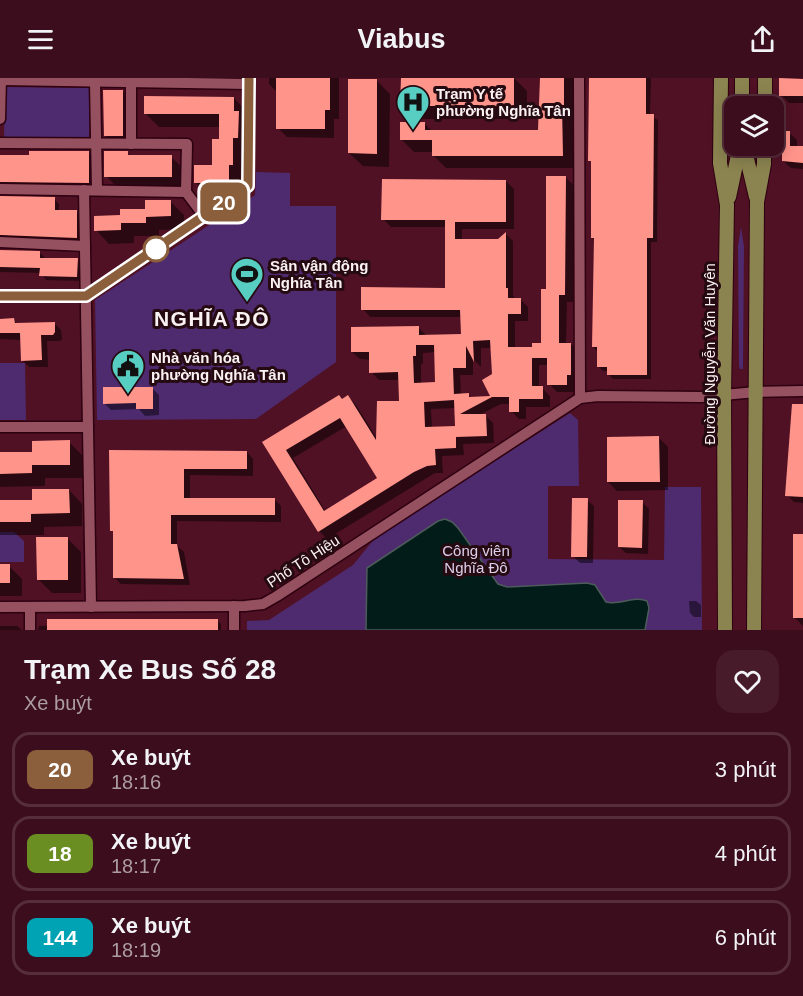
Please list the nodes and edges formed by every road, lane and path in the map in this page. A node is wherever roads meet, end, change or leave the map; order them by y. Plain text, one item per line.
1 (579, 78) edge
2 (721, 78) edge
3 (742, 78) edge
4 (765, 78) edge
5 (1, 79) edge
6 (80, 80) edge
7 (131, 80) edge
8 (249, 81) edge
9 (95, 82) junction
10 (742, 96) edge
11 (765, 96) edge
12 (0, 119) edge
13 (0, 143) edge
14 (96, 143) junction
15 (131, 144) junction
16 (739, 156) edge
17 (745, 156) edge
18 (764, 156) edge
19 (0, 189) edge
20 (84, 190) junction
21 (97, 190) junction
22 (186, 192) junction
23 (757, 202) junction
24 (727, 205) junction
25 (204, 216) junction
26 (0, 242) edge
27 (85, 246) junction
28 (0, 296) edge
29 (86, 296) junction
30 (803, 391) edge
31 (756, 392) junction
32 (724, 395) junction
33 (580, 398) junction
34 (0, 427) edge
35 (88, 427) junction
36 (234, 606) junction
37 (0, 607) edge
38 (91, 607) junction
39 (30, 608) junction
40 (30, 630) edge
41 (234, 630) edge
42 (726, 630) edge
43 (754, 630) edge

1 - 33 street
2 - 24 main road, Đường Nguyễn Văn Huyên
3 - 10 main road
4 - 11 main road
5 - 6 street
5 - 12 street
6 - 9 street
7 - 8 street
7 - 9 street
7 - 15 street
8 - 25 street
9 - 14 street
13 - 14 street
14 - 15 street
14 - 21 street
15 - 22 street
16 - 24 main road
17 - 23 main road
18 - 23 main road
19 - 20 street
20 - 21 street
20 - 27 street
21 - 22 street
22 - 25 street
23 - 31 main road
24 - 32 main road, Đường Nguyễn Văn Huyên
25 - 29 street
26 - 27 street
27 - 29 street
28 - 29 street
29 - 35 street
30 - 31 street, Phố Tô Hiệu
31 - 32 street, Phố Tô Hiệu
31 - 43 main road
32 - 33 street, Phố Tô Hiệu
32 - 42 main road, Đường Nguyễn Văn Huyên
33 - 36 street, Phố Tô Hiệu
34 - 35 street
35 - 38 street
36 - 38 street, Phố Tô Hiệu
36 - 41 street
37 - 39 street, Phố Tô Hiệu
38 - 39 street, Phố Tô Hiệu
39 - 40 street

